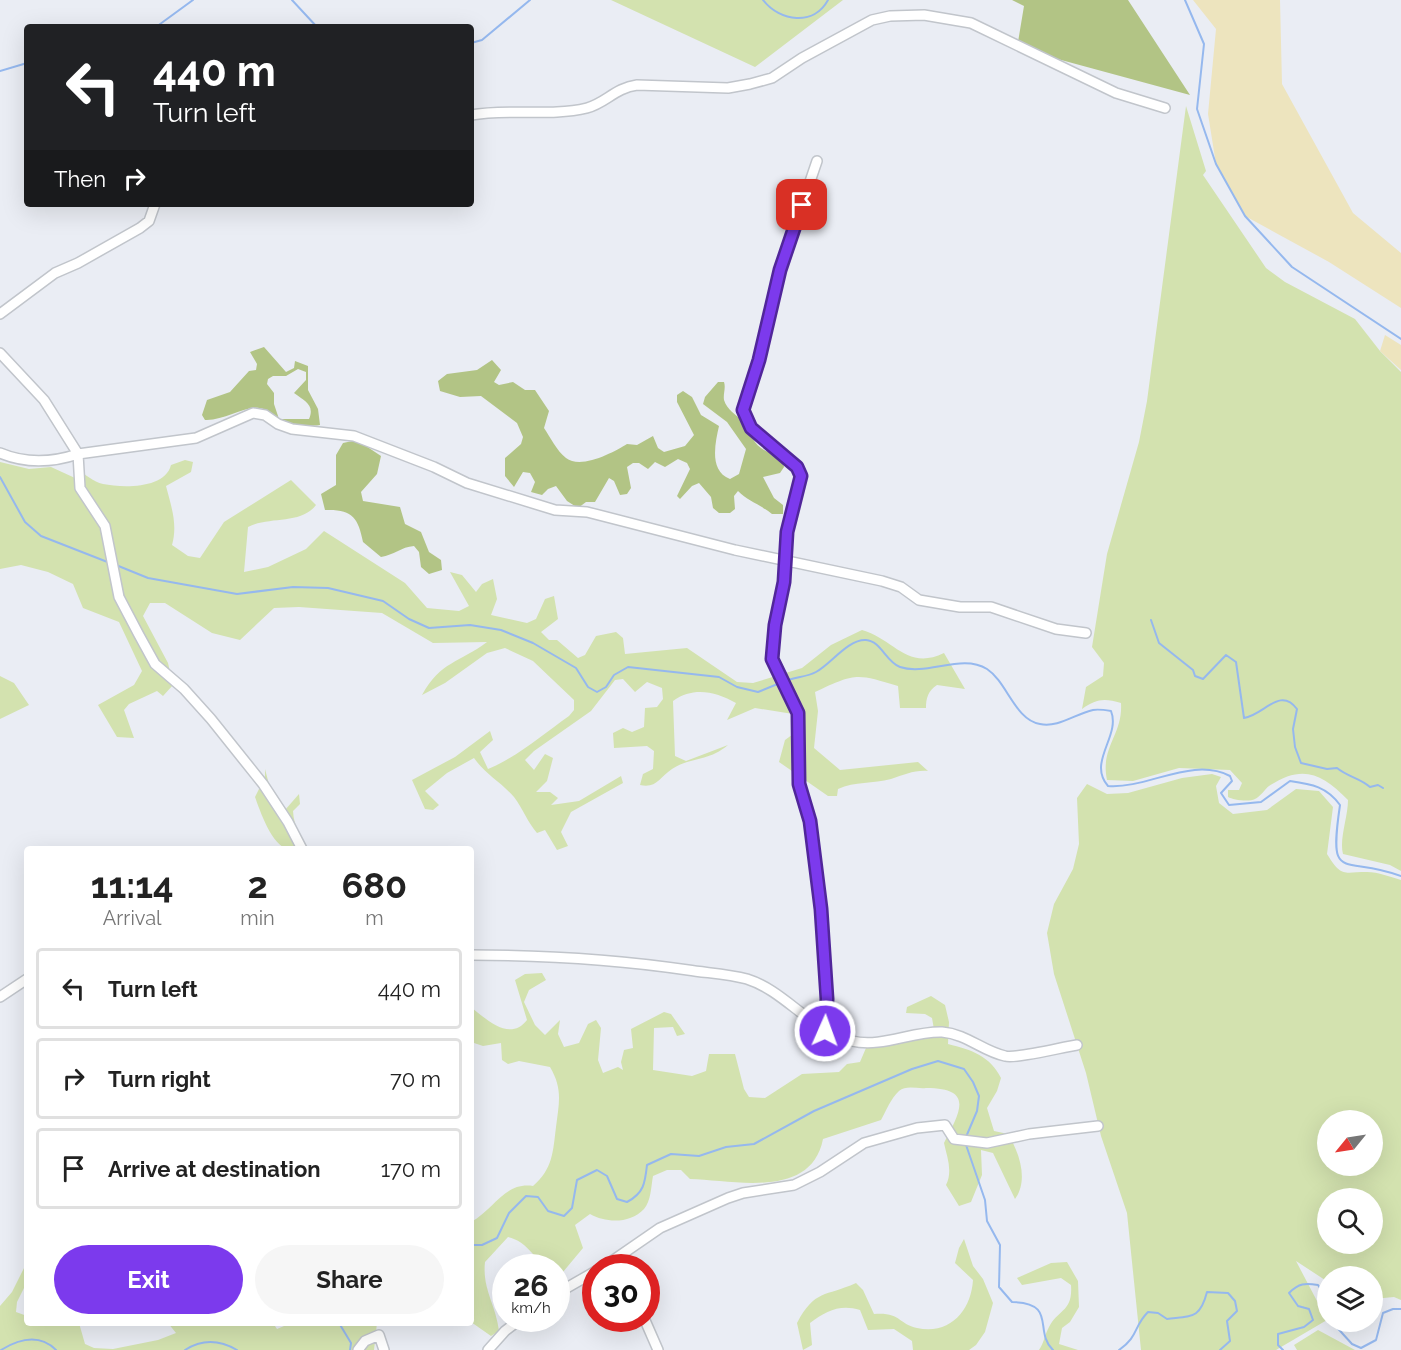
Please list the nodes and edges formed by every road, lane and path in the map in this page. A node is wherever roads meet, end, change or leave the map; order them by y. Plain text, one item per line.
1 (1165, 108) dead end
2 (474, 114) edge
3 (817, 161) dead end
4 (154, 207) edge
5 (0, 314) edge
6 (0, 353) edge
7 (0, 453) edge
8 (78, 454) junction
9 (786, 560) junction
10 (1086, 633) dead end
11 (300, 846) edge
12 (474, 955) edge
13 (24, 981) edge
14 (0, 997) edge
15 (825, 1031) junction
16 (1077, 1045) dead end
17 (1098, 1126) dead end
18 (622, 1254) edge
19 (504, 1332) edge
20 (650, 1332) edge
21 (358, 1350) edge
22 (384, 1350) edge
23 (488, 1350) edge
24 (658, 1350) edge

1 - 2 street
3 - 9 street
4 - 5 street
6 - 8 street
7 - 8 street
8 - 9 street
8 - 11 street
9 - 10 street
9 - 15 street
12 - 15 street
13 - 14 street
15 - 16 street
17 - 18 street
19 - 23 street
20 - 24 street
21 - 22 street

